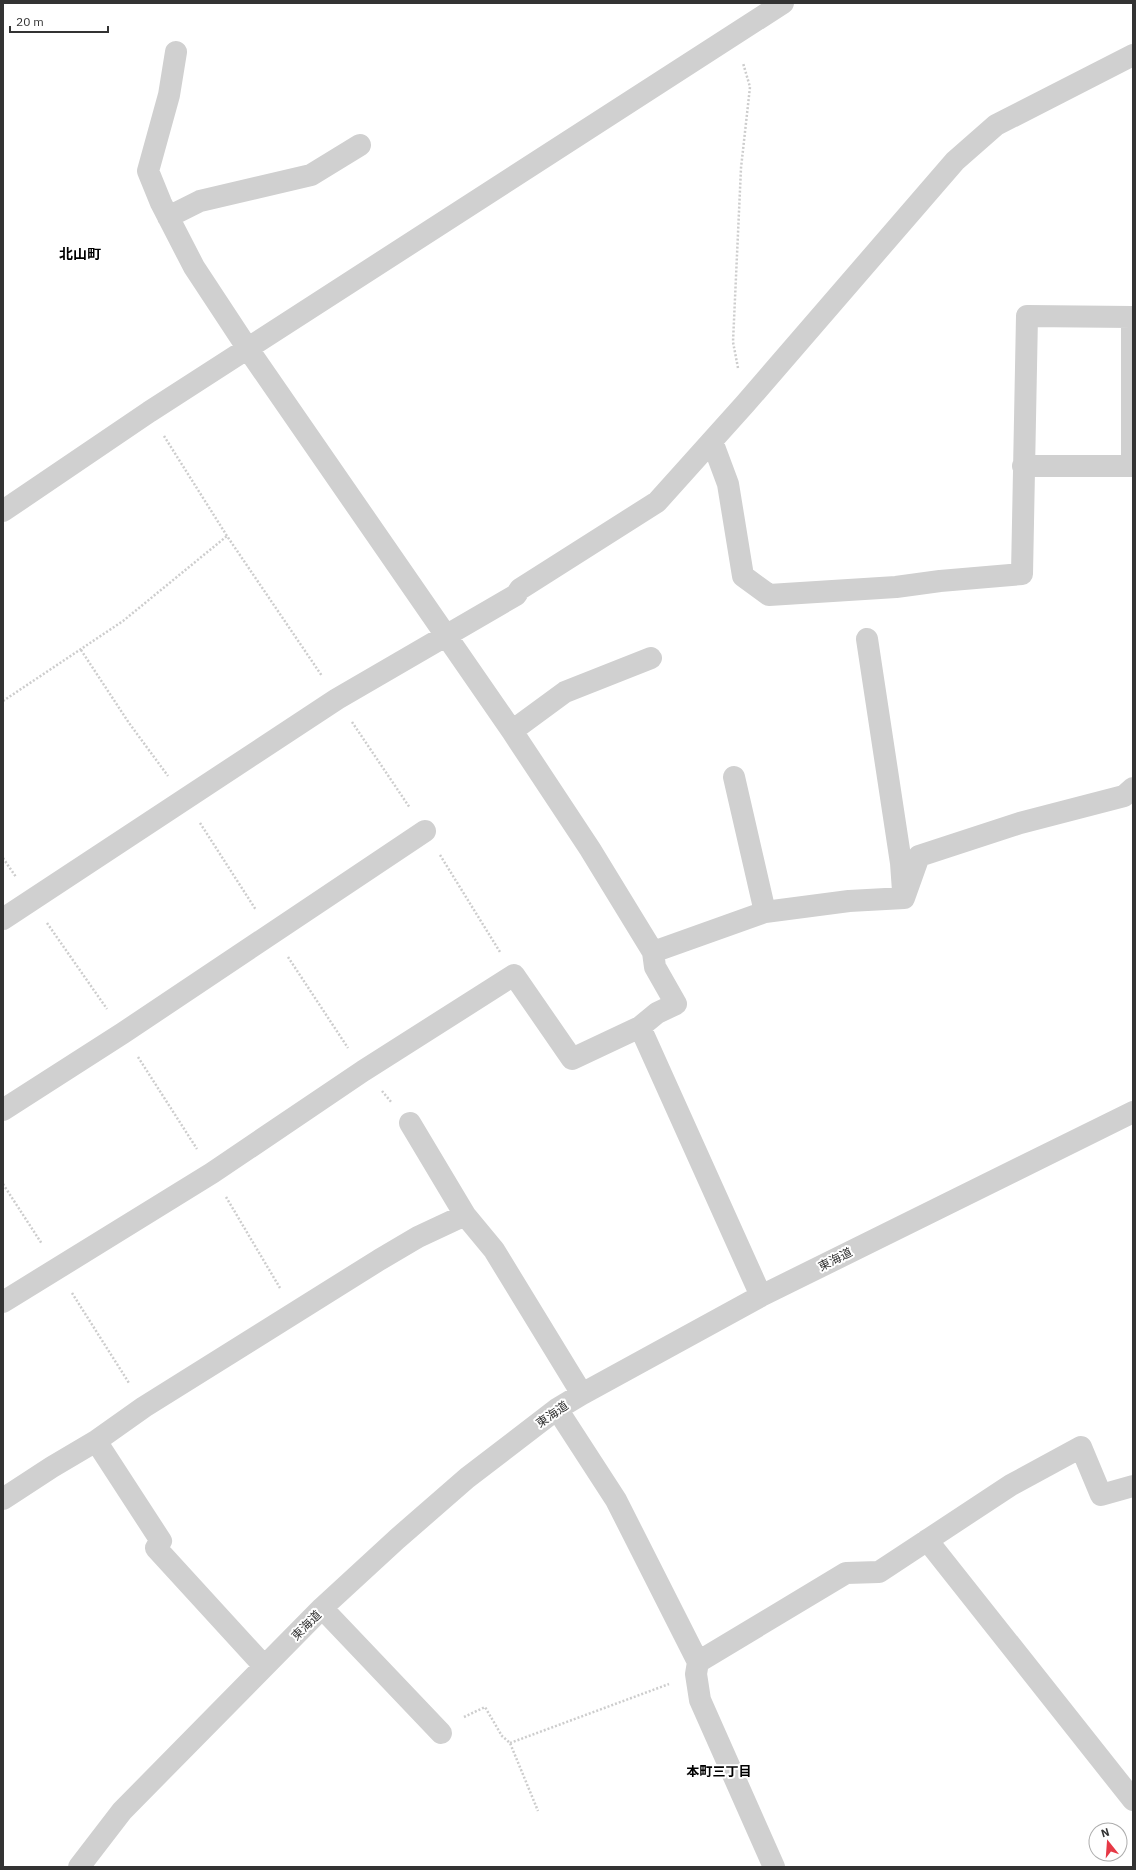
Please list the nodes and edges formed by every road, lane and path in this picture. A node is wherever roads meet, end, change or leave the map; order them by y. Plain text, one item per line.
1 (783, 3) edge
2 (735, 33) junction
3 (176, 52) dead end
4 (1133, 56) edge
5 (360, 145) dead end
6 (168, 217) junction
7 (248, 349) junction
8 (745, 404) junction
9 (149, 412) junction
10 (712, 441) junction
11 (1023, 466) junction
12 (3, 511) edge
13 (228, 536) junction
14 (446, 636) junction
15 (867, 639) dead end
16 (81, 650) junction
17 (651, 658) dead end
18 (337, 699) junction
19 (3, 701) edge
20 (512, 731) junction
21 (734, 777) dead end
22 (1133, 788) edge
23 (185, 798) junction
24 (425, 831) dead end
25 (904, 898) junction
26 (31, 899) junction
27 (765, 912) junction
28 (3, 919) edge
29 (272, 934) junction
30 (653, 952) junction
31 (640, 1027) junction
32 (123, 1033) junction
33 (363, 1071) junction
34 (3, 1110) edge
35 (1133, 1112) edge
36 (410, 1123) joint
37 (212, 1173) junction
38 (3, 1184) edge
39 (465, 1215) junction
40 (57, 1268) junction
41 (762, 1296) junction
42 (3, 1302) edge
43 (295, 1311) junction
44 (582, 1394) junction
45 (144, 1407) junction
46 (557, 1410) junction
47 (96, 1441) junction
48 (1133, 1486) edge
49 (3, 1499) edge
50 (927, 1540) junction
51 (322, 1608) junction
52 (264, 1666) junction
53 (697, 1668) junction
54 (441, 1733) joint
55 (510, 1743) junction
56 (1133, 1800) edge
57 (538, 1811) dead end
58 (79, 1867) edge
59 (774, 1867) edge

1 - 2 street
2 - 7 street
2 - 8 path
3 - 6 street
4 - 8 street
5 - 6 street
6 - 7 street
7 - 9 street
7 - 14 street
8 - 10 street
9 - 12 street
9 - 13 path
10 - 11 street
10 - 14 street
11 - 11 street
13 - 16 path
13 - 18 path
14 - 18 street
14 - 20 street
15 - 25 street
16 - 19 path
16 - 23 path
17 - 20 street
18 - 23 street
20 - 30 street
21 - 27 street
22 - 25 street
23 - 26 street
23 - 29 path
24 - 29 street
25 - 27 street
26 - 28 street
26 - 32 path
27 - 30 street
29 - 32 street
29 - 33 path
30 - 31 street
31 - 33 street
31 - 41 street
32 - 34 street
32 - 37 path
33 - 36 path
33 - 37 street
35 - 41 street, 東海道
36 - 39 street
37 - 40 street
37 - 43 path
38 - 40 path
39 - 43 street
39 - 44 street
40 - 42 street
40 - 45 path
41 - 44 street, 東海道
43 - 45 street
44 - 46 street, 東海道
45 - 47 street
46 - 51 street, 東海道
46 - 53 street
47 - 49 street
47 - 52 street
48 - 50 street
50 - 53 street
50 - 56 street
51 - 52 street, 東海道
51 - 54 street
52 - 58 street, 東海道
53 - 55 path
53 - 59 street
54 - 55 path
55 - 57 path

